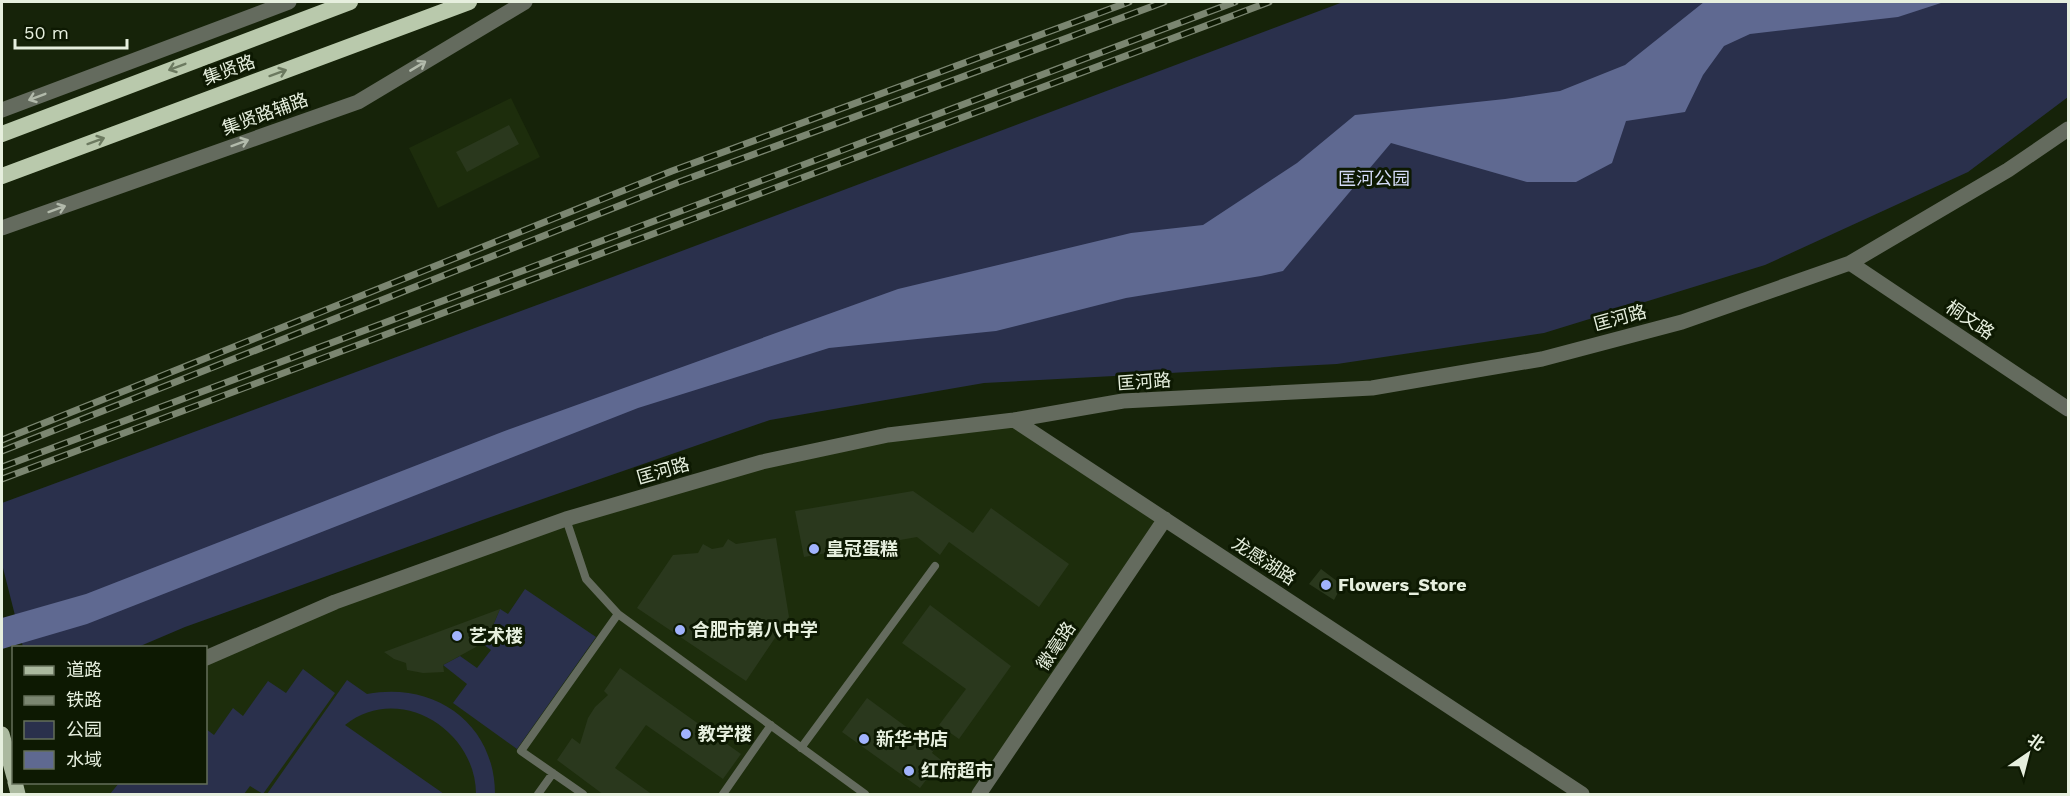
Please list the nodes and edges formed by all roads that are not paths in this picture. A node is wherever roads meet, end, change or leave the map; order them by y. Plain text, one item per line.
1 (289, 2) edge
2 (350, 2) edge
3 (469, 2) edge
4 (525, 2) edge
5 (2, 110) edge
6 (2068, 129) edge
7 (2, 134) edge
8 (2, 176) edge
9 (2, 228) edge
10 (1850, 263) junction
11 (2068, 409) edge
12 (1014, 420) junction
13 (566, 519) junction
14 (1165, 519) junction
15 (935, 566) dead end
16 (618, 614) junction
17 (207, 658) edge
18 (771, 725) junction
19 (2, 734) edge
20 (801, 748) junction
21 (12, 770) edge
22 (553, 773) junction
23 (538, 795) edge
24 (583, 795) edge
25 (723, 795) edge
26 (865, 795) edge
27 (979, 795) edge
28 (1582, 795) edge

1 -> 5 street
2 -> 7 highway, 集贤路
8 -> 3 highway, 集贤路
9 -> 4 street, 集贤路辅路
6 - 10 street, 匡河路
10 - 11 street, 桐文路
10 - 12 street, 匡河路
12 - 13 street, 匡河路
12 - 14 street, 龙感湖路
13 - 16 lane
13 - 17 street, 匡河路
14 - 27 street, 徽毫路
14 - 28 street, 龙感湖路
15 - 20 lane
16 - 18 lane
16 - 22 lane
18 - 20 lane
18 - 25 lane
19 - 21 main road, bridge
20 - 26 lane
22 - 23 lane
22 - 24 lane

